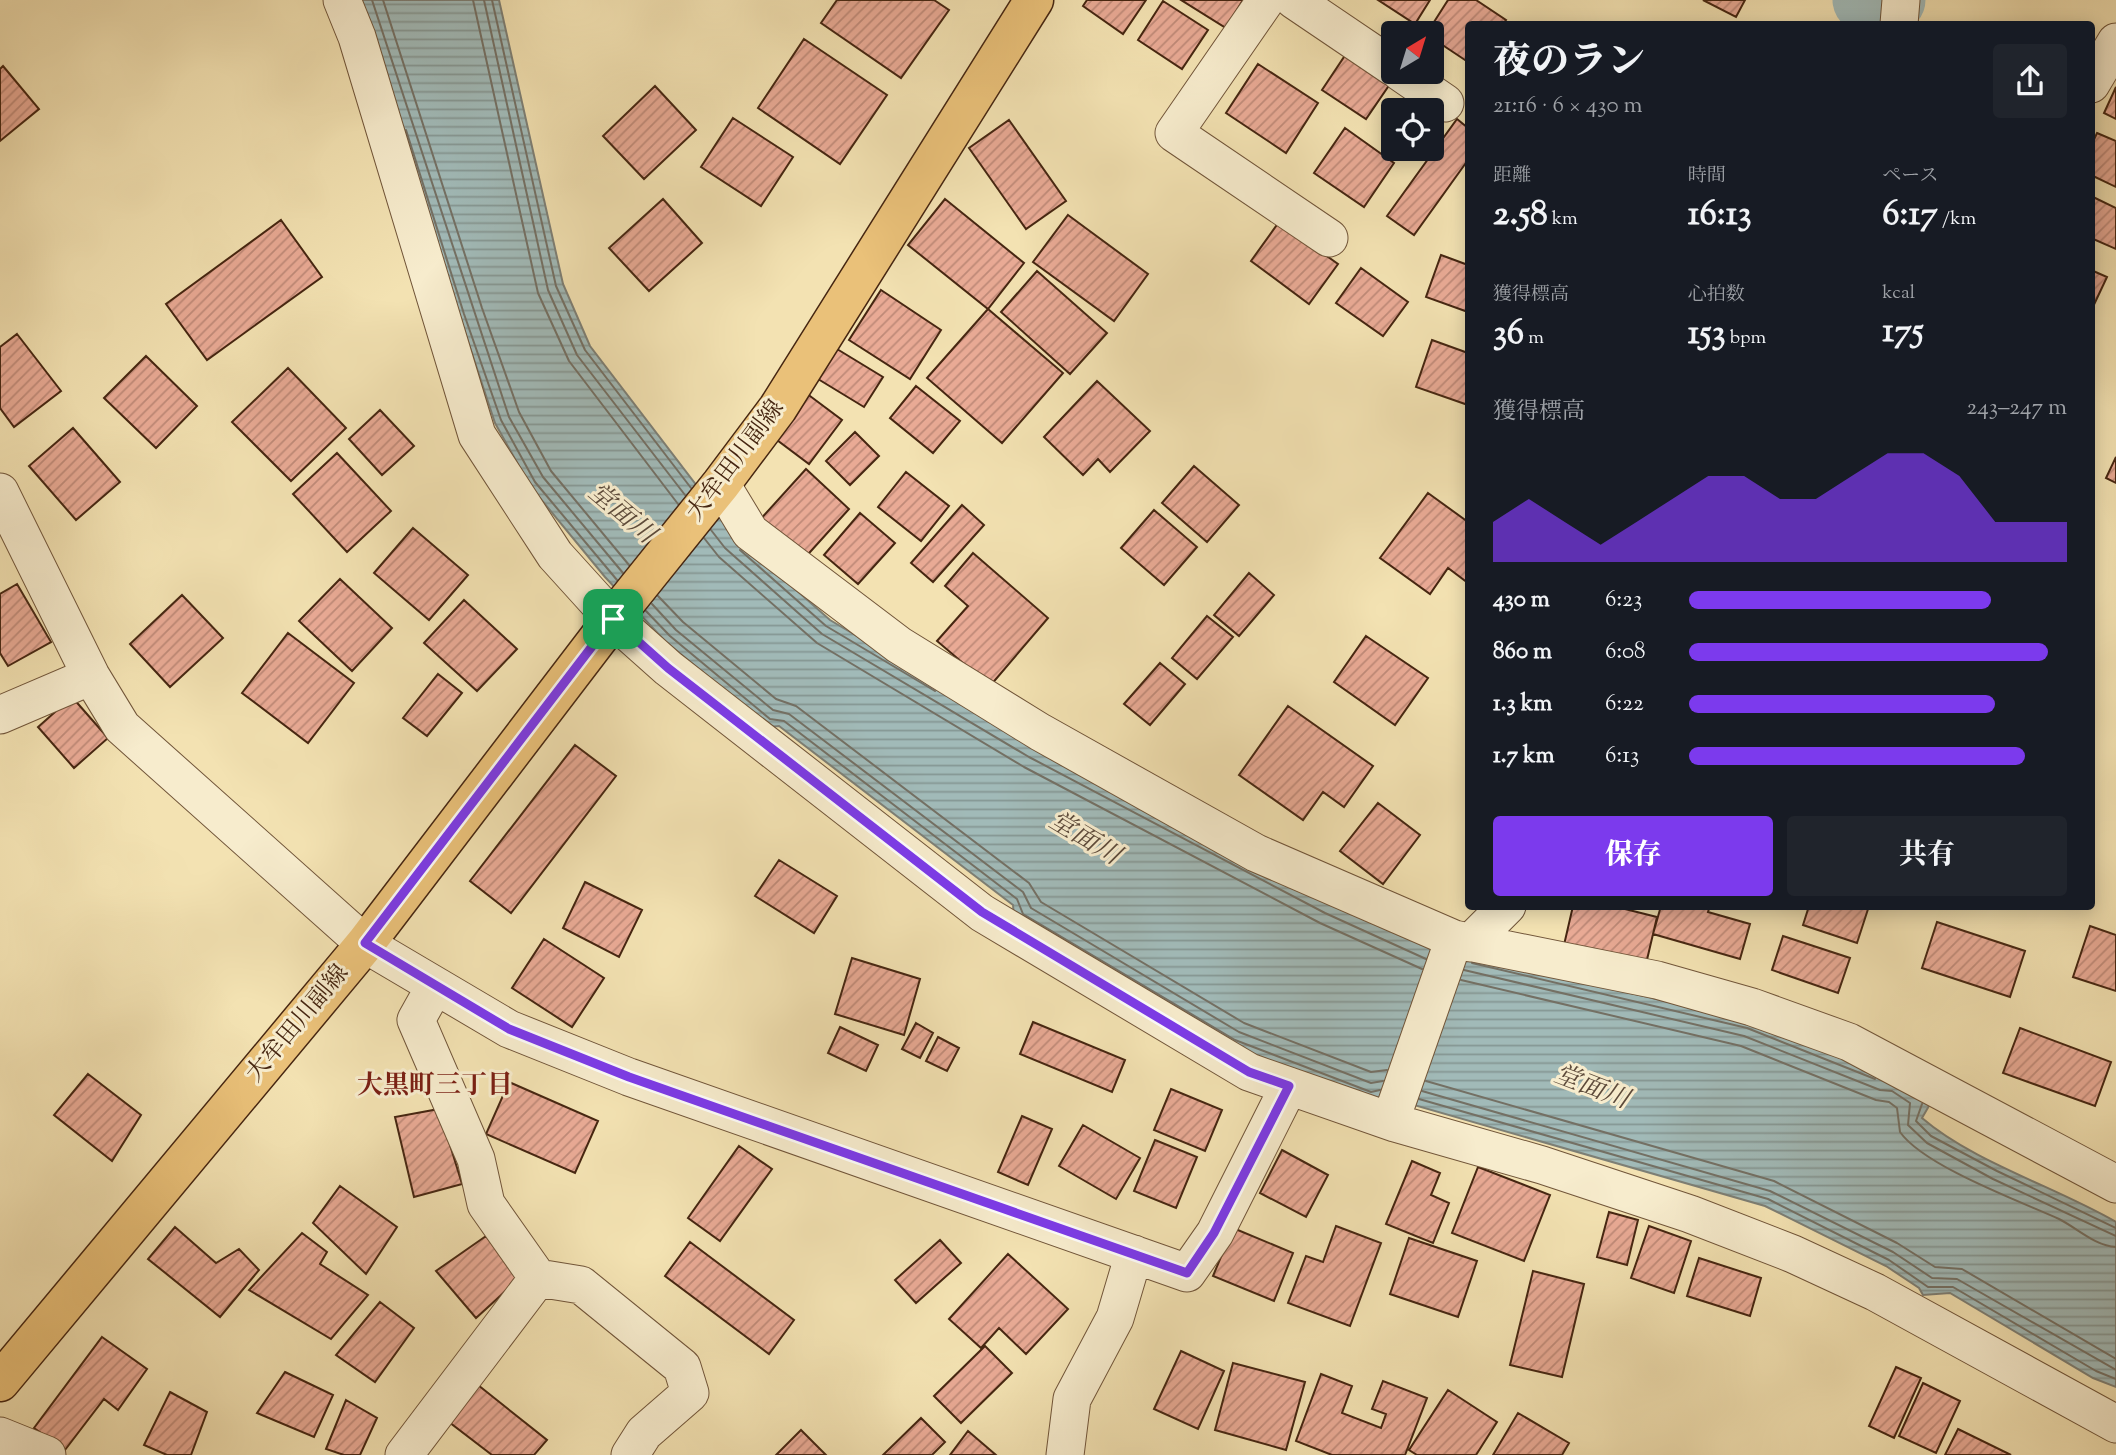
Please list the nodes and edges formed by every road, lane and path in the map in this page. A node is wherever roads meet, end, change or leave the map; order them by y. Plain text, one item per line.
1 (341, 0) edge
2 (1034, 0) edge
3 (1266, 0) edge
4 (1294, 0) edge
5 (1900, 0) edge
6 (1899, 21) edge
7 (2116, 42) edge
8 (1381, 59) edge
9 (2095, 77) edge
10 (1417, 84) edge
11 (1446, 103) dead end
12 (1329, 238) dead end
13 (0, 492) edge
14 (712, 496) junction
15 (618, 612) junction
16 (91, 676) junction
17 (0, 716) edge
18 (1502, 910) edge
19 (1462, 941) junction
20 (365, 943) junction
21 (435, 986) junction
22 (1289, 1086) junction
23 (1395, 1115) junction
24 (2116, 1184) edge
25 (1134, 1254) junction
26 (538, 1278) junction
27 (0, 1382) edge
28 (2116, 1424) edge
29 (0, 1436) edge
30 (47, 1455) edge
31 (404, 1455) edge
32 (630, 1455) edge
33 (1065, 1455) edge

1 - 15 street
2 - 14 main road, 大牟田川副線
3 - 12 street
4 - 8 street
5 - 6 street
7 - 9 street
10 - 11 street
13 - 16 street
14 - 15 main road, 大牟田川副線
14 - 19 street
15 - 20 main road, 大牟田川副線
15 - 22 street
16 - 17 street
16 - 20 street
18 - 19 street
19 - 23 street
19 - 24 street
20 - 21 street
20 - 27 main road, 大牟田川副線
21 - 25 street
21 - 26 street
22 - 23 street
22 - 25 street
23 - 28 street
25 - 33 street
26 - 31 street
26 - 32 street
29 - 30 street

